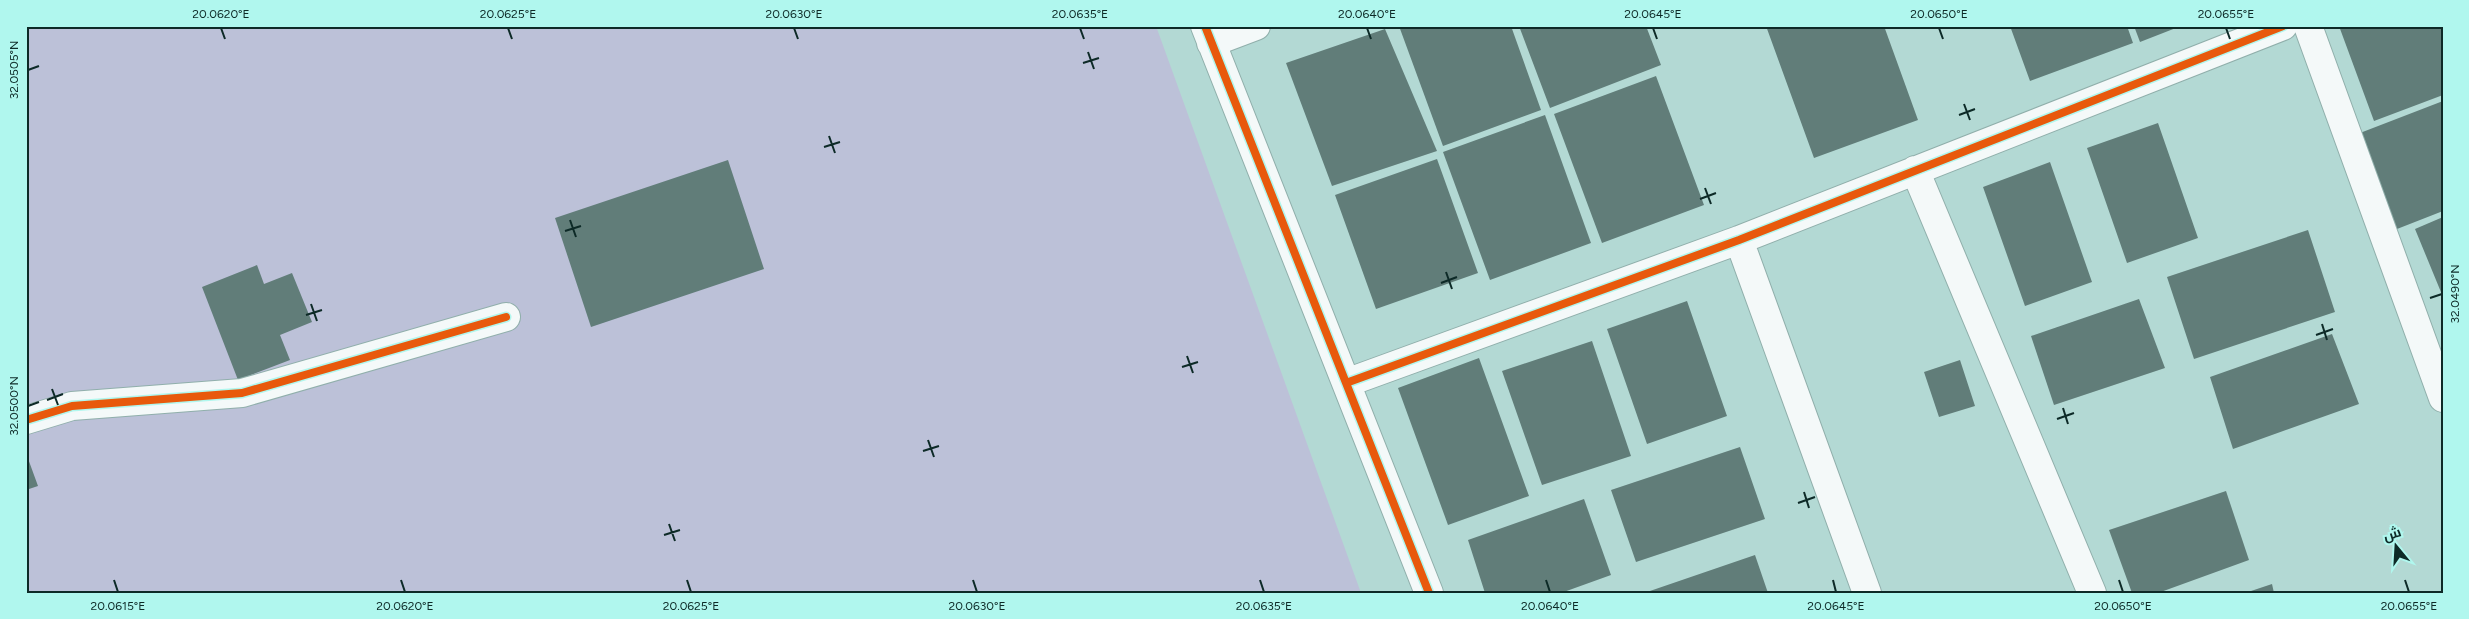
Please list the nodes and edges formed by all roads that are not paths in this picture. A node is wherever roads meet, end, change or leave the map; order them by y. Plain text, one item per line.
1 (1256, 26) edge
2 (2282, 26) edge
3 (2308, 26) edge
4 (1208, 35) edge
5 (1915, 170) junction
6 (1739, 240) junction
7 (506, 318) dead end
8 (1346, 383) junction
9 (2443, 398) edge
10 (26, 420) edge
11 (1429, 593) edge
12 (1867, 593) edge
13 (2092, 593) edge

1 - 4 street
2 - 5 street
3 - 9 street
4 - 8 street
5 - 6 street
5 - 13 street
6 - 8 street
6 - 12 street
7 - 10 street
8 - 11 street

